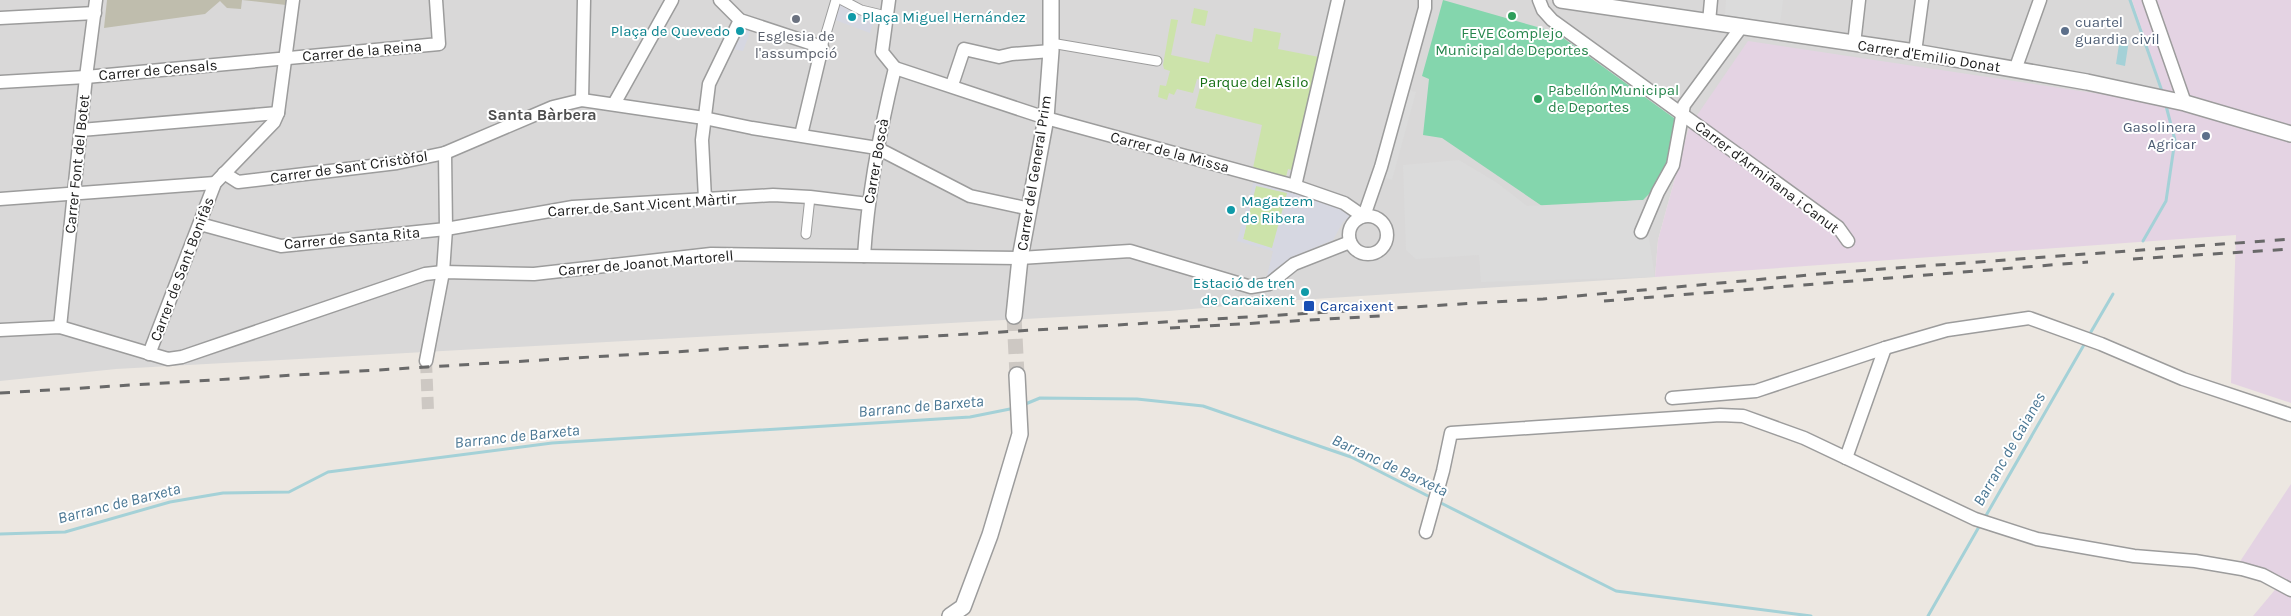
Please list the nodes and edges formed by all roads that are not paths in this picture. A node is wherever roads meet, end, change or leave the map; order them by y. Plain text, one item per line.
1 (293, 0) edge
2 (436, 0) edge
3 (584, 0) edge
4 (672, 0) edge
5 (720, 0) edge
6 (836, 0) edge
7 (842, 0) edge
8 (889, 0) edge
9 (1051, 0) edge
10 (1338, 0) edge
11 (1539, 0) edge
12 (1562, 0) edge
13 (1711, 0) edge
14 (1859, 0) edge
15 (1922, 0) edge
16 (2040, 0) edge
17 (2149, 0) edge
18 (1427, 3) edge
19 (95, 6) edge
20 (886, 16) junction
21 (0, 18) edge
22 (740, 20) junction
23 (1709, 22) junction
24 (1742, 26) junction
25 (1854, 44) junction
26 (822, 47) junction
27 (1051, 47) junction
28 (1915, 52) junction
29 (286, 58) junction
30 (1156, 60) dead end
31 (895, 68) junction
32 (2015, 70) junction
33 (86, 77) junction
34 (0, 82) edge
35 (952, 85) junction
36 (582, 100) junction
37 (2185, 102) junction
38 (614, 104) junction
39 (278, 113) junction
40 (1683, 114) junction
41 (704, 118) junction
42 (1046, 118) junction
43 (81, 130) junction
44 (2291, 134) edge
45 (801, 135) junction
46 (877, 148) junction
47 (445, 153) junction
48 (1381, 167) junction
49 (224, 173) junction
50 (215, 183) junction
51 (1295, 186) junction
52 (74, 193) junction
53 (810, 197) junction
54 (0, 199) edge
55 (705, 199) junction
56 (868, 204) junction
57 (1030, 209) junction
58 (1362, 217) junction
59 (1379, 220) junction
60 (200, 224) junction
61 (446, 229) junction
62 (1641, 232) dead end
63 (806, 234) dead end
64 (1848, 241) dead end
65 (1350, 242) junction
66 (864, 256) junction
67 (1020, 258) junction
68 (443, 272) junction
69 (1014, 316) tunnel mouth
70 (60, 328) junction
71 (0, 330) edge
72 (1885, 348) junction
73 (149, 354) junction
74 (426, 361) tunnel mouth
75 (1017, 375) tunnel mouth
76 (1672, 398) dead end
77 (2291, 415) edge
78 (1846, 458) junction
79 (1426, 532) dead end
80 (2291, 590) edge
81 (950, 616) edge

1 - 29 street
2 - 29 street, Carrer de la Reina
3 - 36 street
4 - 38 street
5 - 22 street
6 - 26 street
7 - 20 street
8 - 20 street
9 - 27 street, Carrer del General Prim
10 - 51 street
11 - 40 street, Carrer d'Armiñana i Canut
12 - 23 street, Carrer d'Emilio Donat
13 - 23 street
14 - 25 street
15 - 28 street
16 - 32 street
17 - 37 street
18 - 48 street
19 - 21 street
19 - 33 street, Carrer Font del Botet
20 - 31 street
22 - 26 street
22 - 41 street
23 - 24 street, Carrer d'Emilio Donat
24 - 25 street, Carrer d'Emilio Donat
24 - 40 street, Carrer d'Armiñana i Canut
25 - 28 street, Carrer d'Emilio Donat
26 - 45 street
27 - 30 street
27 - 35 street
27 - 42 street, Carrer del General Prim
28 - 32 street, Carrer d'Emilio Donat
29 - 33 street, Carrer de Censals
29 - 39 street
31 - 35 street, Carrer de la Missa
31 - 46 street, Carrer Boscà
32 - 37 street, Carrer d'Emilio Donat
33 - 34 street, Carrer de Censals
33 - 43 street, Carrer Font del Botet
35 - 42 street, Carrer de la Missa
36 - 38 street, Carrer de Sant Cristòfol
36 - 47 street, Carrer de Sant Cristòfol
37 - 44 street, Carrer d'Emilio Donat
38 - 41 street, Carrer de Sant Cristòfol
39 - 43 street
39 - 49 street
40 - 62 street, Carrer d'Armiñana i Canut
40 - 64 street, Carrer d'Armiñana i Canut
41 - 45 street, Carrer de Sant Cristòfol
41 - 55 street
42 - 51 street, Carrer de la Missa
42 - 57 street, Carrer del General Prim
43 - 52 street, Carrer Font del Botet
45 - 46 street, Carrer de Sant Cristòfol
46 - 56 street, Carrer Boscà
46 - 57 street, Carrer de Sant Cristòfol
47 - 49 street, Carrer de Sant Cristòfol
47 - 61 street
48 - 58 street
48 - 59 street
49 - 50 street
50 - 52 street
50 - 60 street, Carrer de Sant Bonifàs
51 - 58 street, Carrer de la Missa
52 - 54 street
52 - 70 street, Carrer Font del Botet
53 - 55 street, Carrer de Sant Vicent Màrtir
53 - 56 street, Carrer de Sant Vicent Màrtir
53 - 63 street
55 - 61 street, Carrer de Sant Vicent Màrtir
56 - 66 street, Carrer Boscà
57 - 67 street, Carrer del General Prim
58 - 59 street
58 - 65 street
59 - 65 street
60 - 61 street, Carrer de Santa Rita
60 - 73 street, Carrer de Sant Bonifàs
61 - 68 street
65 - 67 street, Carrer de Joanot Martorell
66 - 67 street, Carrer de Joanot Martorell
66 - 68 street, Carrer de Joanot Martorell
67 - 69 street, Carrer del General Prim
68 - 73 street, Carrer de Joanot Martorell
68 - 74 street
70 - 71 street, Carrer de Joanot Martorell
70 - 73 street, Carrer de Joanot Martorell
72 - 76 street
72 - 77 street
72 - 78 street
75 - 81 street
78 - 79 street
78 - 80 street

